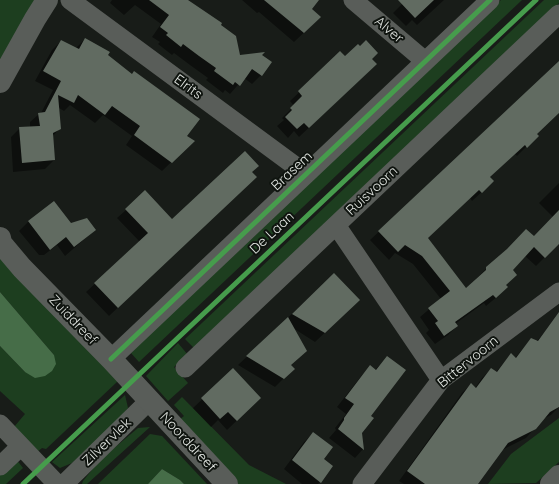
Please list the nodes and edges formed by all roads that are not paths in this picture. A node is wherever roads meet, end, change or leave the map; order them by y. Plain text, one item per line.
1 (47, 0) edge
2 (70, 0) edge
3 (353, 0) edge
4 (490, 0) edge
5 (559, 14) edge
6 (426, 61) junction
7 (0, 82) edge
8 (306, 174) junction
9 (336, 225) junction
10 (0, 238) edge
11 (559, 292) edge
12 (111, 358) junction
13 (185, 368) dead end
14 (441, 380) junction
15 (150, 400) junction
16 (0, 424) edge
17 (21, 446) junction
18 (0, 466) edge
19 (57, 484) edge
20 (64, 484) edge
21 (227, 484) edge
22 (362, 484) edge

1 - 7 street
2 - 8 street, Elrits
3 - 6 street, Alver
4 - 6 street, Brasem
5 - 9 street, Ruisvoorn
6 - 8 street, Brasem
8 - 12 street, Brasem
9 - 13 street, Ruisvoorn
9 - 14 street
10 - 12 street, Zuiddreef
11 - 14 street, Bittervoorn
12 - 15 street, Zuiddreef
14 - 22 street, Bittervoorn
15 - 20 street, Zilvervlek
15 - 21 street, Noorddreef
16 - 17 street
17 - 18 street
17 - 19 street

